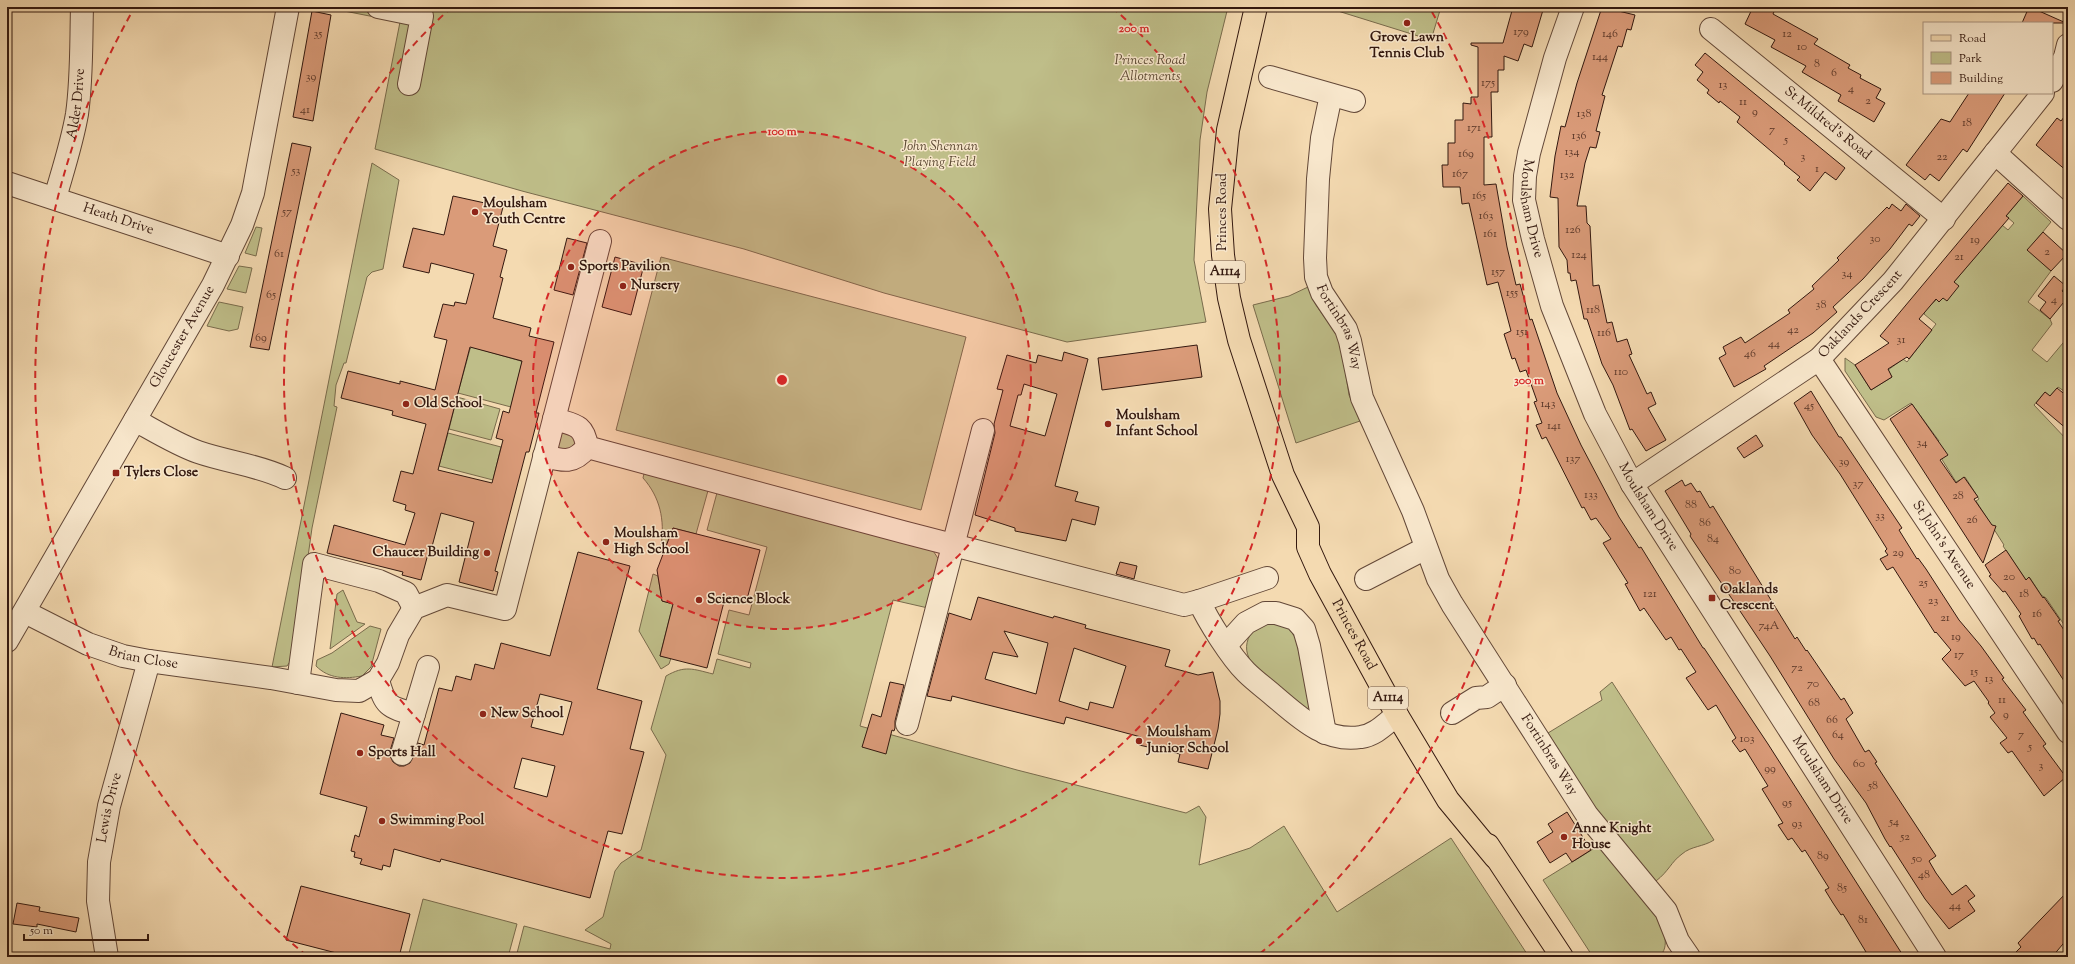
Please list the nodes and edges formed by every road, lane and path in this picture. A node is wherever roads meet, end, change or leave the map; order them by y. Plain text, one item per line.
1 (82, 7) edge
2 (288, 7) edge
3 (378, 7) edge
4 (1256, 7) edge
5 (1573, 7) edge
6 (1711, 29) dead end
7 (2068, 45) edge
8 (1270, 77) dead end
9 (2053, 79) edge
10 (409, 84) dead end
11 (2042, 94) edge
12 (1331, 95) junction
13 (1354, 101) dead end
14 (1995, 153) junction
15 (7, 183) edge
16 (54, 198) junction
17 (1944, 219) junction
18 (2068, 219) edge
19 (600, 241) dead end
20 (228, 256) junction
21 (1819, 359) junction
22 (554, 419) junction
23 (135, 420) junction
24 (983, 430) dead end
25 (587, 447) junction
26 (544, 456) junction
27 (286, 478) dead end
28 (1632, 484) junction
29 (1308, 527) junction
30 (953, 544) junction
31 (1426, 548) junction
32 (1267, 578) dead end
33 (1366, 579) dead end
34 (1199, 601) junction
35 (414, 608) junction
36 (25, 612) junction
37 (7, 641) edge
38 (1226, 645) junction
39 (149, 661) junction
40 (428, 667) dead end
41 (378, 680) junction
42 (298, 683) junction
43 (1505, 686) junction
44 (1452, 713) dead end
45 (414, 714) junction
46 (1397, 714) junction
47 (907, 724) dead end
48 (2068, 732) edge
49 (1325, 733) junction
50 (402, 754) dead end
51 (1495, 857) junction
52 (1683, 955) edge
53 (107, 957) edge
54 (1562, 957) edge
55 (1935, 957) edge

1 - 16 street, Alder Drive
2 - 20 street, Gloucester Avenue
3 - 10 street
4 - 29 main road, Princes Road / A1114
5 - 28 street, Moulsham Drive
6 - 17 street, St Mildred's Road
7 - 9 street
8 - 12 street
11 - 14 street, Oaklands Crescent
12 - 13 street
12 - 31 street, Fortinbras Way
14 - 17 street, Oaklands Crescent
14 - 18 street
15 - 16 street, Heath Drive
16 - 20 street, Heath Drive
17 - 21 street, Oaklands Crescent
19 - 22 street
20 - 23 street, Gloucester Avenue
21 - 28 street, Oaklands Crescent
21 - 48 street, St John's Avenue
22 - 25 street
22 - 26 street
23 - 27 street
23 - 36 street, Gloucester Avenue
24 - 30 street
25 - 26 street
25 - 30 street
26 - 35 street
28 - 55 street, Moulsham Drive
29 - 46 main road, Princes Road / A1114
29 - 51 main road, Princes Road / A1114
30 - 34 street
30 - 47 street
31 - 33 street
31 - 43 street, Fortinbras Way
32 - 34 street
34 - 38 street
35 - 41 street
35 - 42 street
36 - 37 street, Gloucester Avenue
36 - 39 street, Brian Close
38 - 49 street
38 - 49 street
39 - 42 street, Brian Close
39 - 53 street, Lewis Drive
40 - 45 street
41 - 42 street, Brian Close
41 - 45 street
43 - 44 street
43 - 52 street, Fortinbras Way
45 - 50 street
46 - 49 street
46 - 51 main road, Princes Road / A1114
51 - 54 main road, Princes Road / A1114

